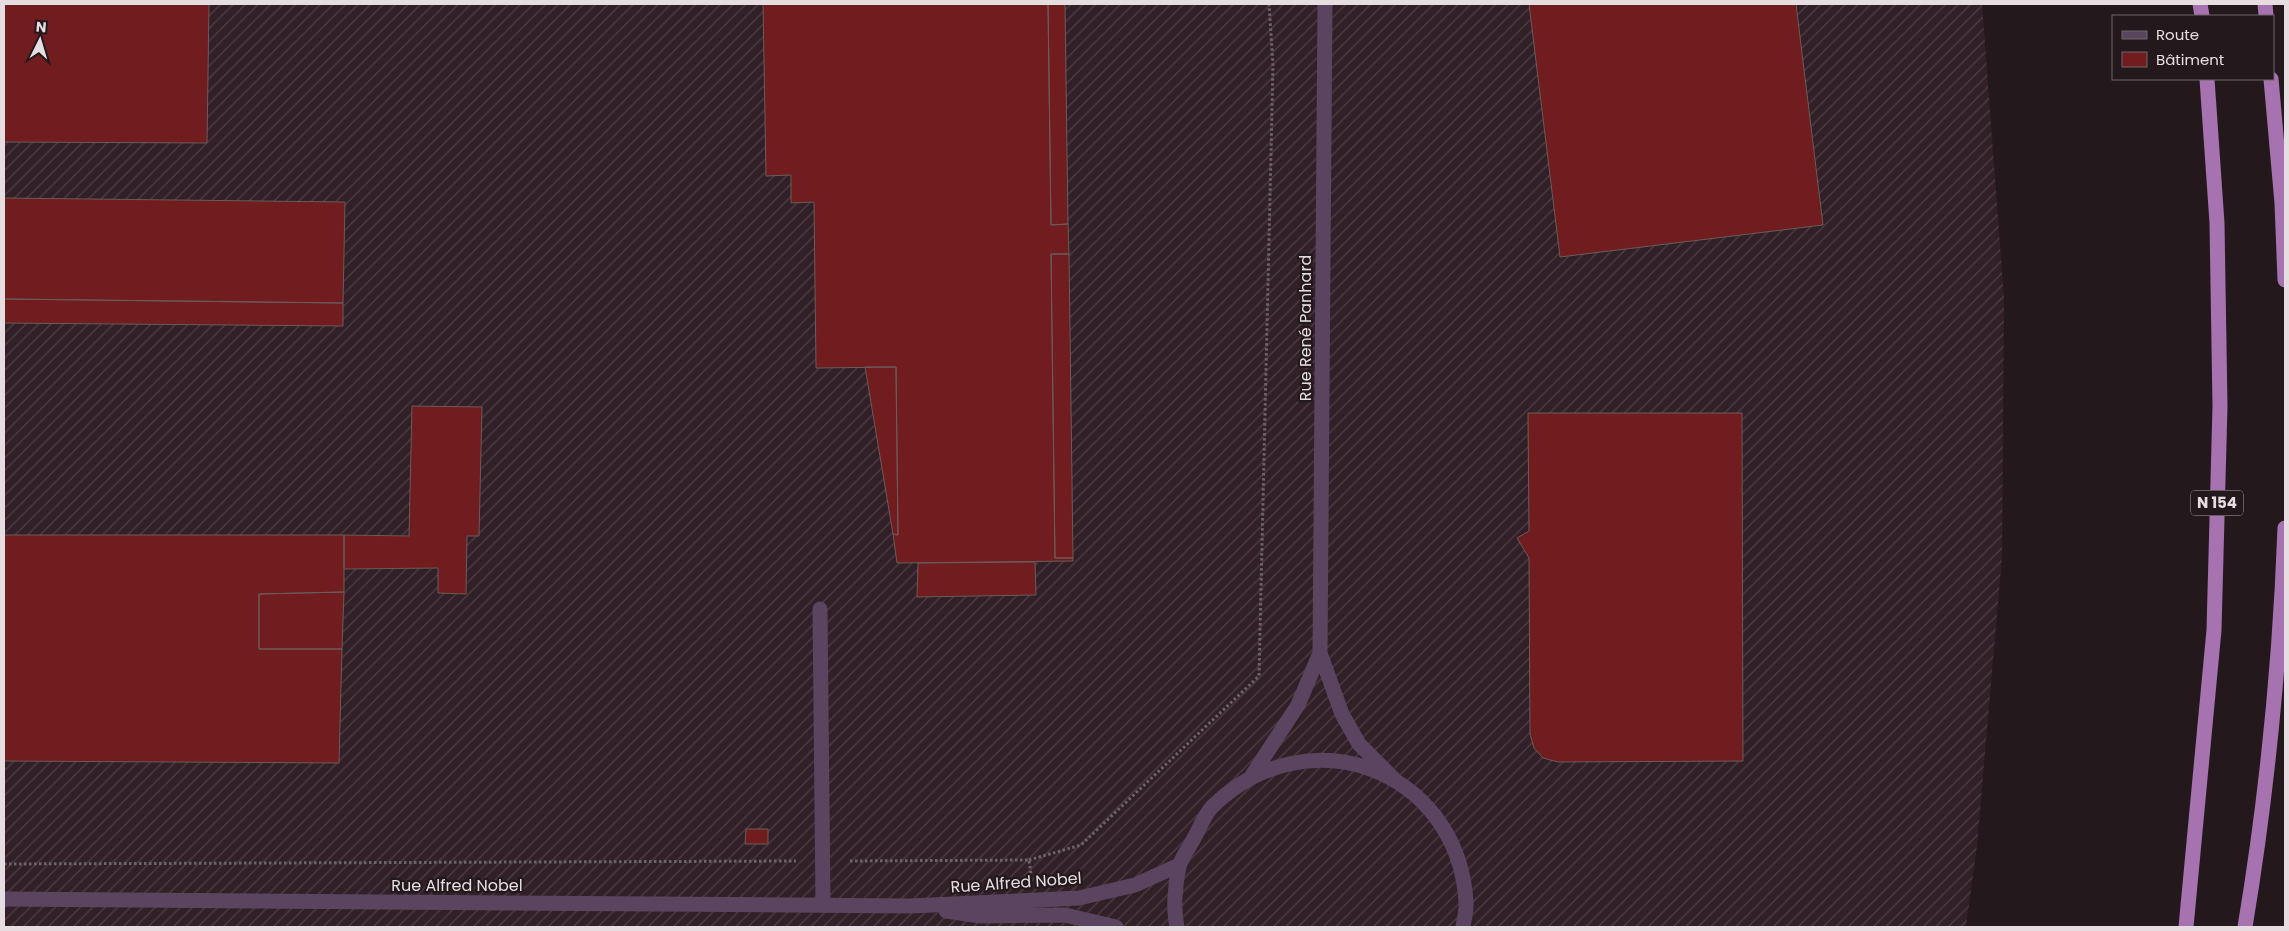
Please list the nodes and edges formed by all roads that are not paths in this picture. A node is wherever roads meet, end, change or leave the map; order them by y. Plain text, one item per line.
1 (1325, 4) edge
2 (2207, 80) edge
3 (2271, 80) edge
4 (2285, 280) edge
5 (2285, 528) edge
6 (820, 609) dead end
7 (1320, 653) junction
8 (1251, 777) junction
9 (1396, 781) junction
10 (1179, 865) junction
11 (4, 899) edge
12 (823, 905) junction
13 (910, 906) junction
14 (1116, 927) edge
15 (1177, 927) edge
16 (1463, 927) edge
17 (2186, 927) edge
18 (2245, 927) edge

1 - 7 street, Rue René Panhard
2 - 17 highway, N 154
3 - 4 highway
5 - 18 highway
6 - 12 street
7 - 8 street, Rue René Panhard
7 - 9 street, Rue René Panhard
8 - 9 street
8 - 10 street
9 - 16 street
10 - 13 street, Rue Alfred Nobel
10 - 15 street
11 - 12 street, Rue Alfred Nobel
12 - 13 street, Rue Alfred Nobel
13 - 14 street, Rue Alfred Nobel

